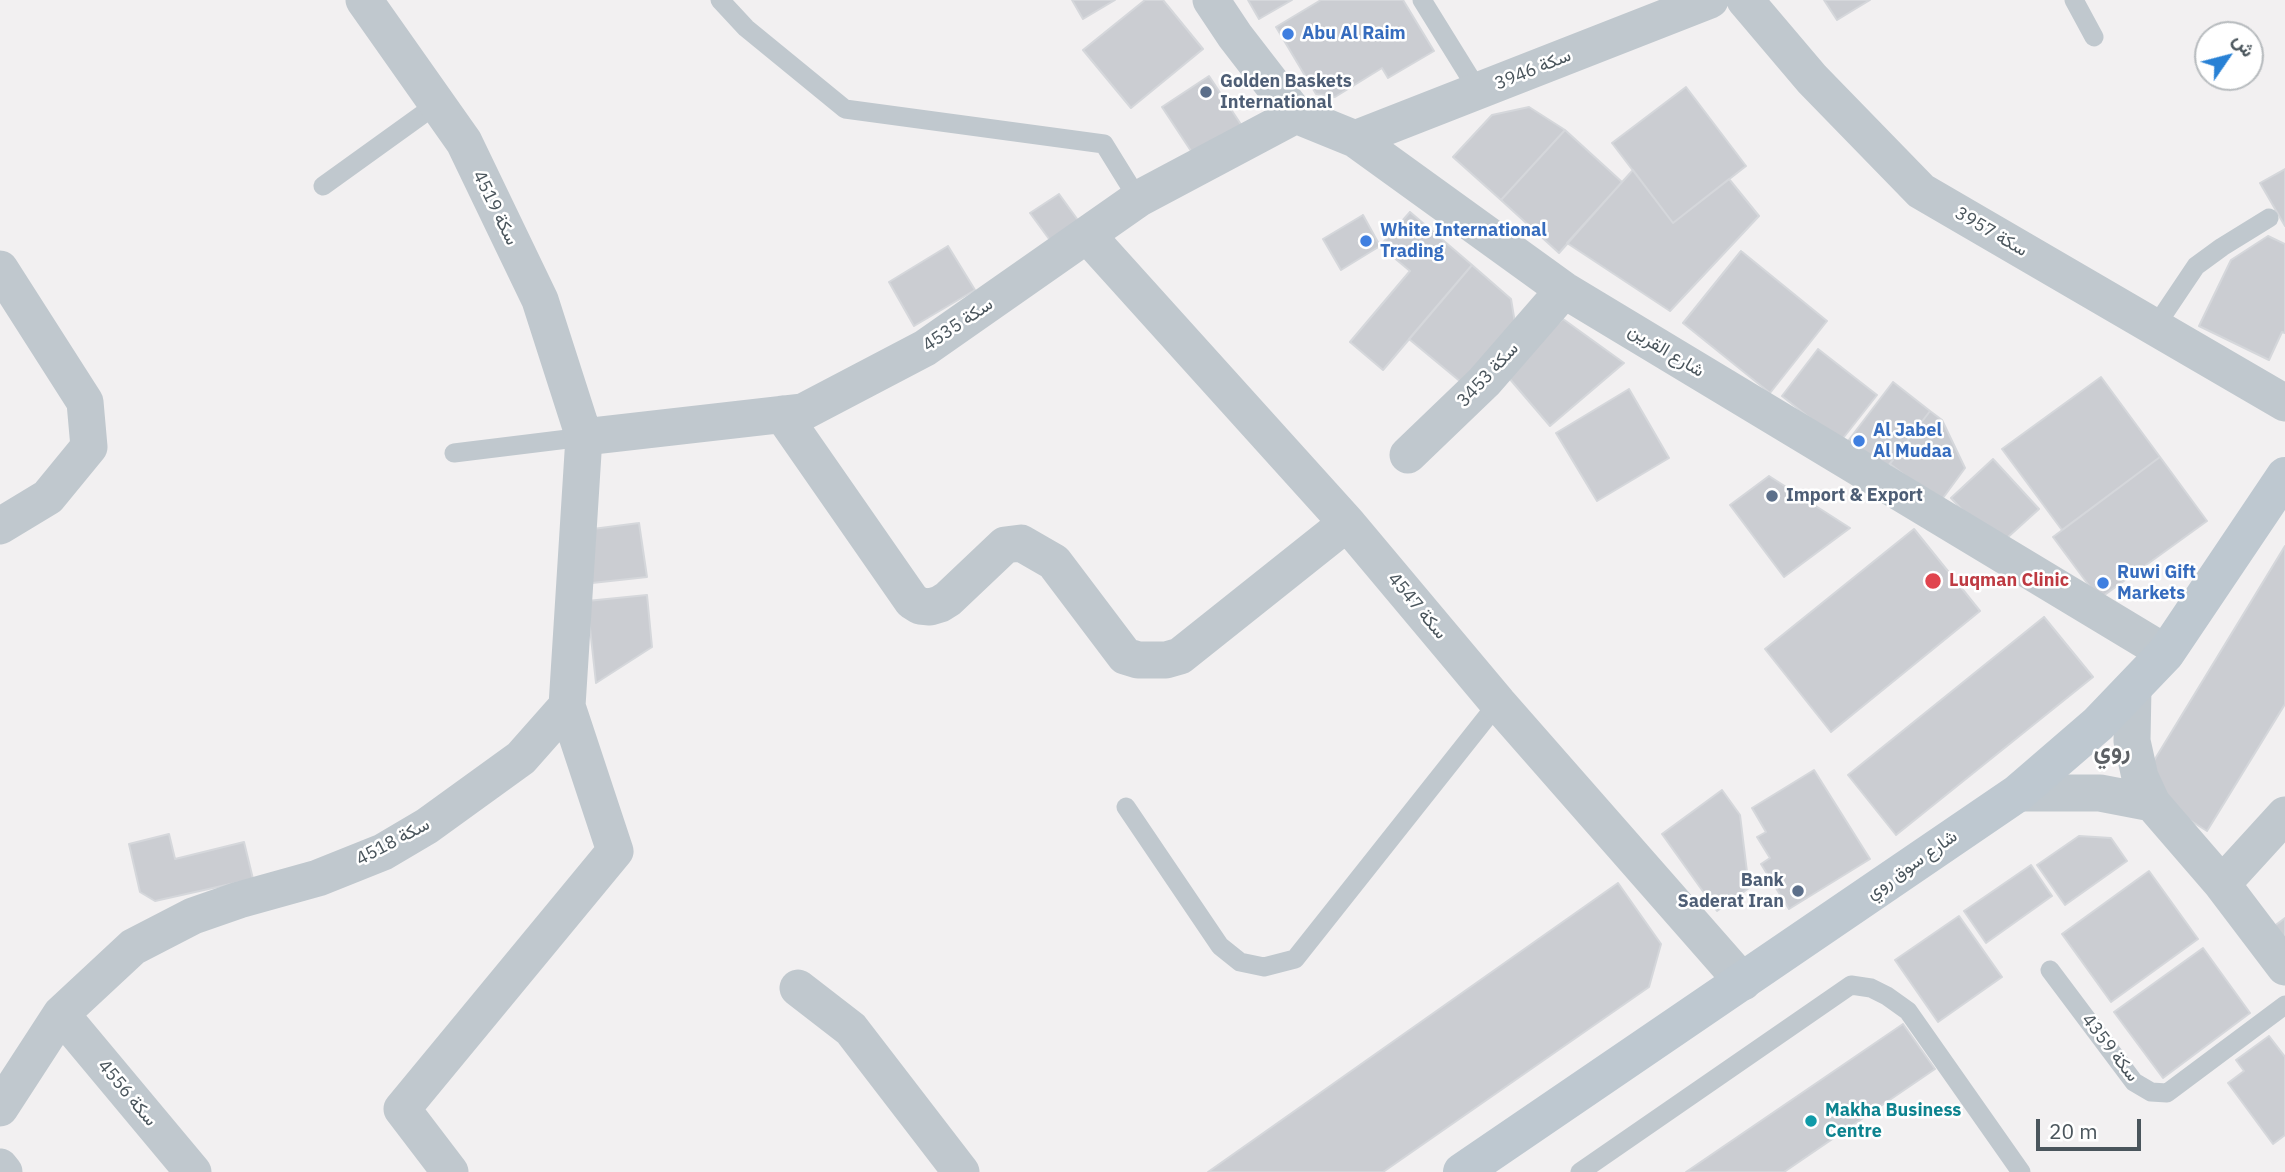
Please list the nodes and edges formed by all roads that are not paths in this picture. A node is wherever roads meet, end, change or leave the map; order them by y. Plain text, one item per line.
1 (365, 0) edge
2 (720, 0) edge
3 (1211, 0) edge
4 (1422, 0) edge
5 (1710, 0) edge
6 (1745, 0) edge
7 (2074, 0) edge
8 (2094, 37) dead end
9 (1479, 92) junction
10 (437, 104) junction
11 (1296, 115) junction
12 (1355, 139) junction
13 (323, 186) dead end
14 (1138, 199) junction
15 (2269, 218) dead end
16 (1087, 235) junction
17 (0, 269) edge
18 (1564, 290) junction
19 (2155, 327) junction
20 (2285, 403) edge
21 (782, 414) junction
22 (584, 437) junction
23 (454, 453) dead end
24 (1408, 455) dead end
25 (2285, 476) edge
26 (1347, 523) junction
27 (0, 526) edge
28 (2166, 653) junction
29 (2133, 688) junction
30 (1498, 703) junction
31 (567, 706) junction
32 (2018, 793) junction
33 (2152, 803) junction
34 (1126, 807) dead end
35 (2285, 815) edge
36 (2222, 884) junction
37 (2285, 967) edge
38 (2050, 970) dead end
39 (1742, 982) junction
40 (798, 988) dead end
41 (2285, 1005) edge
42 (61, 1014) junction
43 (0, 1108) edge
44 (0, 1167) edge
45 (4, 1172) edge
46 (193, 1172) edge
47 (450, 1172) edge
48 (961, 1172) edge
49 (1462, 1172) edge
50 (1580, 1172) edge
51 (2021, 1172) edge

1 - 10 street, سكة 4519
2 - 14 lane
3 - 11 street
4 - 9 lane
5 - 9 street, سكة 3946
6 - 19 street, سكة 3957
7 - 8 lane
9 - 12 street, سكة 3946
10 - 13 lane
10 - 22 street, سكة 4519
11 - 12 street, شارع القرين
11 - 14 street, سكة 4535
12 - 18 street, شارع القرين
14 - 16 street, سكة 4535
15 - 19 lane
16 - 21 street, سكة 4535
16 - 26 street, سكة 4547
17 - 27 street
18 - 24 street, سكة 3453
18 - 28 street, شارع القرين
19 - 20 street, سكة 3957
21 - 22 street, سكة 4535
21 - 26 street
22 - 23 lane
22 - 31 street
25 - 28 main road, شارع سوق روي
26 - 30 street, سكة 4547
28 - 29 main road, شارع سوق روي
29 - 32 main road, شارع سوق روي
29 - 33 street
30 - 34 lane
30 - 39 street, سكة 4547
31 - 42 street, سكة 4518
31 - 47 street
32 - 33 street
32 - 39 main road, شارع سوق روي
33 - 36 street
35 - 36 street
36 - 37 street
38 - 41 lane, سكة 4359
39 - 49 main road, شارع سوق روي
40 - 48 street
42 - 43 street, سكة 4518
42 - 46 street, سكة 4556
44 - 45 street
50 - 51 lane

